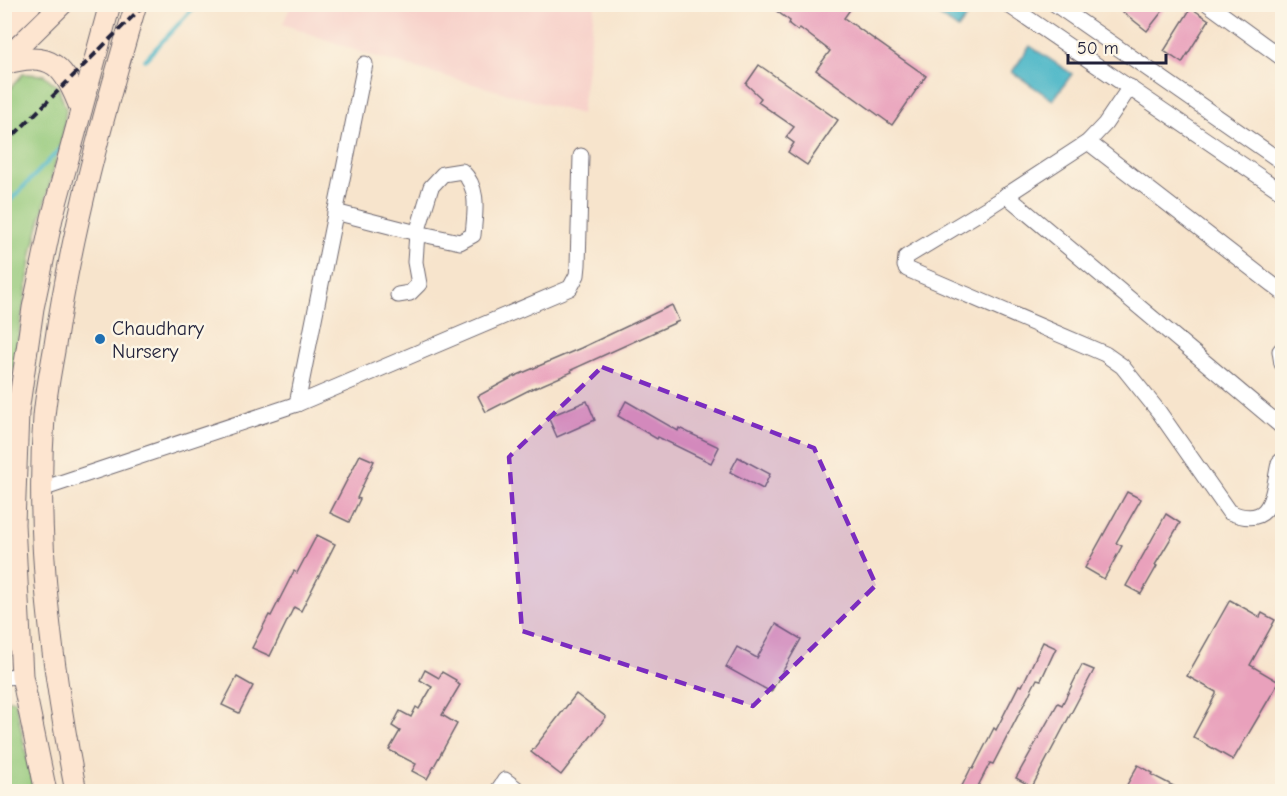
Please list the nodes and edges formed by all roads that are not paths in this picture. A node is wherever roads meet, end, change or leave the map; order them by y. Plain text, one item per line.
1 (31, 4) edge
2 (62, 4) edge
3 (110, 4) edge
4 (136, 4) edge
5 (1007, 4) edge
6 (1055, 4) edge
7 (1214, 6) edge
8 (4, 30) edge
9 (1281, 54) edge
10 (4, 63) edge
11 (364, 64) dead end
12 (1130, 87) junction
13 (81, 110) junction
14 (1088, 142) junction
15 (581, 156) dead end
16 (1282, 162) edge
17 (1282, 192) edge
18 (1006, 195) junction
19 (335, 212) junction
20 (417, 233) junction
21 (1282, 292) edge
22 (398, 295) dead end
23 (1282, 349) edge
24 (1282, 364) edge
25 (297, 404) junction
26 (1282, 427) edge
27 (1282, 460) edge
28 (42, 489) junction
29 (11, 573) edge
30 (13, 676) edge
31 (46, 792) edge
32 (76, 792) edge
33 (497, 792) edge
34 (521, 792) edge

1 - 8 main road
2 - 10 main road
3 - 13 main road
4 - 28 main road
5 - 12 street
6 - 16 street
7 - 9 street
10 - 13 main road
11 - 19 street
12 - 14 street
12 - 17 street
13 - 29 main road
14 - 18 street
14 - 21 street
15 - 25 street
18 - 26 street
18 - 27 street
19 - 20 street
19 - 25 street
20 - 20 street
20 - 22 street
23 - 24 street
25 - 28 street
28 - 32 main road
29 - 30 main road
30 - 31 main road
33 - 34 street

